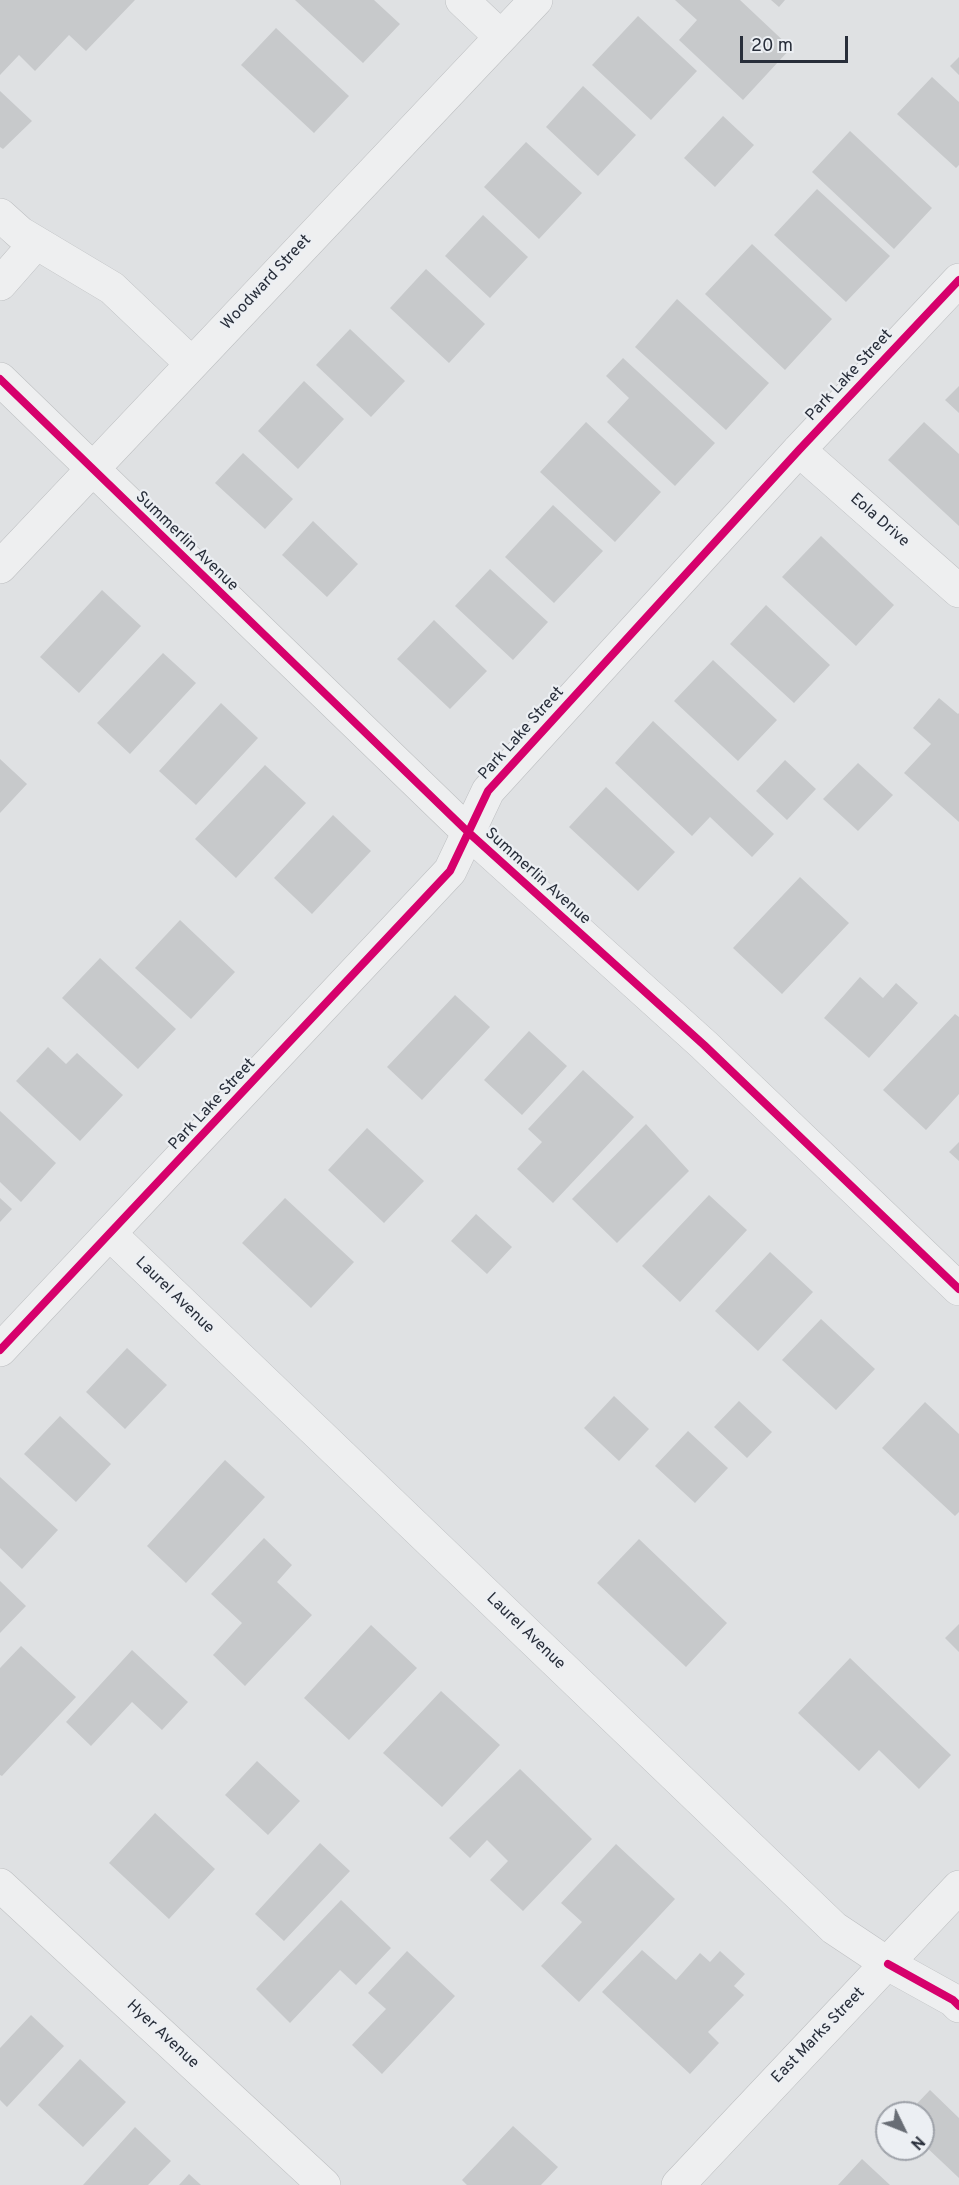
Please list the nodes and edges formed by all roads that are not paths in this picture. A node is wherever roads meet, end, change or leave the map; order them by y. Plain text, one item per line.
1 (462, 0) edge
2 (536, 0) edge
3 (501, 37) junction
4 (0, 215) edge
5 (36, 243) junction
6 (959, 280) edge
7 (0, 284) edge
8 (191, 363) junction
9 (0, 379) edge
10 (799, 450) junction
11 (91, 469) junction
12 (0, 567) edge
13 (959, 591) edge
14 (468, 832) junction
15 (110, 1234) junction
16 (959, 1289) edge
17 (0, 1350) edge
18 (0, 1885) edge
19 (959, 1887) edge
20 (888, 1964) junction
21 (959, 2006) edge
22 (324, 2185) edge
23 (678, 2185) edge

1 - 3 street
2 - 3 street, Woodward Street
3 - 8 street, Woodward Street
4 - 5 street
5 - 7 street
5 - 8 street
6 - 10 street, Park Lake Street
8 - 11 street, Woodward Street
9 - 11 street, Summerlin Avenue
10 - 13 street, Eola Drive
10 - 14 street, Park Lake Street
11 - 12 street, Woodward Street
11 - 14 street, Summerlin Avenue
14 - 15 street, Park Lake Street
14 - 16 street, Summerlin Avenue
15 - 17 street, Park Lake Street
15 - 20 street, Laurel Avenue
18 - 22 street, Hyer Avenue
19 - 20 street, East Marks Street
20 - 21 street, Laurel Avenue
20 - 23 street, East Marks Street

